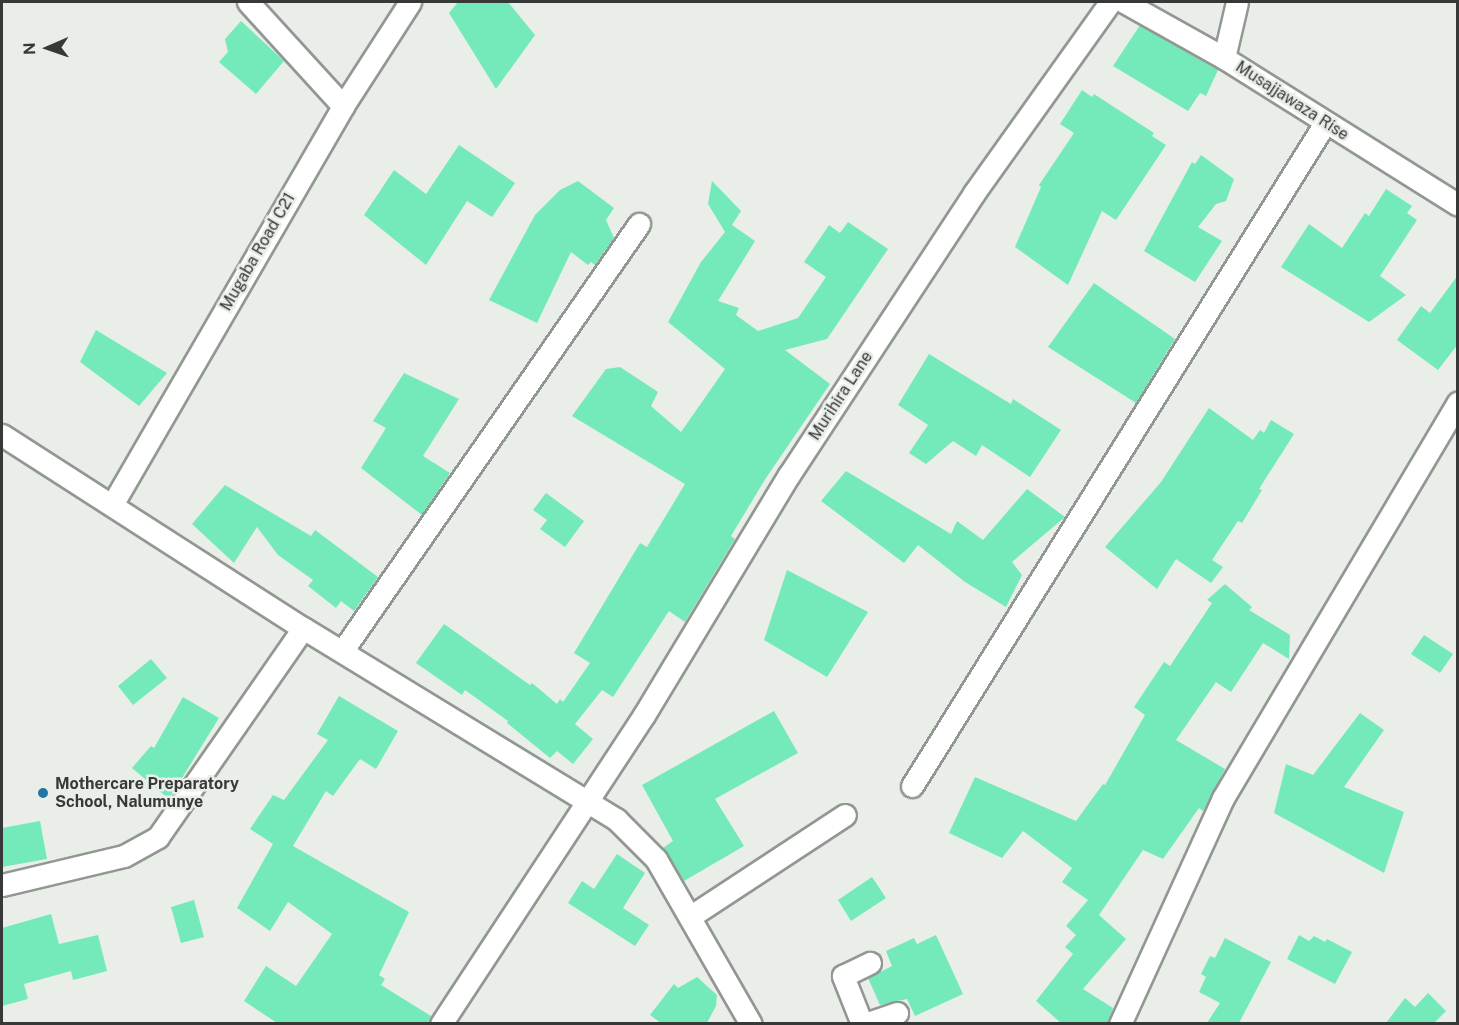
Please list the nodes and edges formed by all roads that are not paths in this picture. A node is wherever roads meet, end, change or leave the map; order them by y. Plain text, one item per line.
1 (248, 2) edge
2 (410, 2) edge
3 (1110, 2) edge
4 (1124, 2) edge
5 (1237, 2) edge
6 (1224, 58) junction
7 (343, 106) junction
8 (1325, 123) junction
9 (1458, 205) edge
10 (639, 224) dead end
11 (1458, 403) edge
12 (2, 435) edge
13 (112, 505) junction
14 (303, 628) junction
15 (343, 650) junction
16 (912, 786) dead end
17 (587, 800) junction
18 (845, 815) dead end
19 (2, 885) edge
20 (691, 916) junction
21 (870, 963) dead end
22 (897, 1013) dead end
23 (441, 1023) edge
24 (751, 1023) edge
25 (864, 1023) edge
26 (1119, 1023) edge

1 - 7 street
2 - 7 street, Mugaba Road C21
3 - 17 street, Murihira Lane
4 - 6 street, Musajjawaza Rise
5 - 6 street
6 - 8 street, Musajjawaza Rise
7 - 13 street, Mugaba Road C21
8 - 9 street, Musajjawaza Rise
8 - 16 street
10 - 15 street
11 - 26 street
12 - 13 street
13 - 14 street
14 - 15 street
14 - 19 street
15 - 17 street
17 - 20 street
17 - 23 street, Murihira Lane
18 - 20 street
20 - 24 street
21 - 25 street
22 - 25 street

